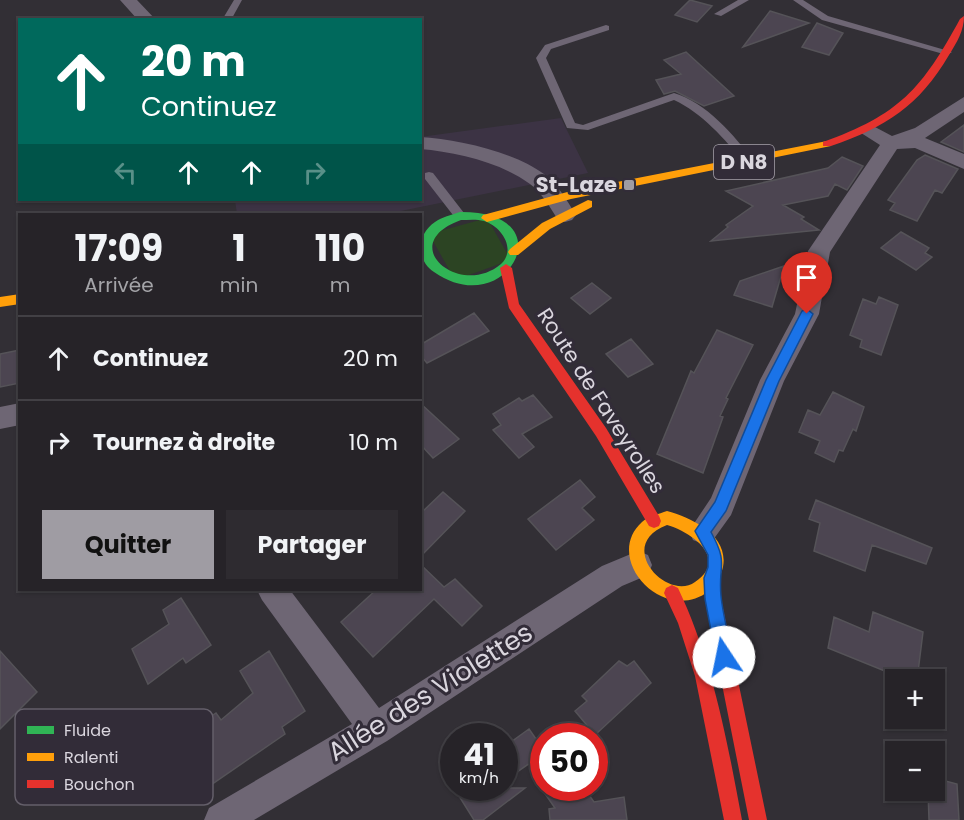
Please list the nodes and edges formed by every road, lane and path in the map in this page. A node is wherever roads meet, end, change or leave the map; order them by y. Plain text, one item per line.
1 (128, 0) edge
2 (238, 0) edge
3 (745, 0) edge
4 (797, 0) edge
5 (718, 14) dead end
6 (146, 18) edge
7 (227, 18) edge
8 (964, 19) edge
9 (606, 28) dead end
10 (947, 52) junction
11 (964, 103) edge
12 (867, 131) junction
13 (422, 143) edge
14 (891, 143) junction
15 (748, 161) junction
16 (964, 162) edge
17 (429, 176) dead end
18 (560, 207) junction
19 (460, 216) junction
20 (487, 218) junction
21 (425, 235) edge
22 (514, 252) junction
23 (425, 263) edge
24 (506, 268) junction
25 (471, 281) junction
26 (18, 299) edge
27 (0, 302) edge
28 (513, 305) junction
29 (18, 414) edge
30 (0, 418) edge
31 (654, 520) junction
32 (703, 531) junction
33 (638, 565) junction
34 (712, 578) junction
35 (273, 591) edge
36 (672, 593) junction
37 (375, 729) junction
38 (221, 820) edge
39 (733, 820) edge
40 (758, 820) edge

1 - 6 street
2 - 7 lane
3 - 5 lane
4 - 10 lane
8 - 10 main road, D N8
9 - 15 lane
10 - 12 main road, D N8
11 - 14 street
12 - 14 street
12 - 15 main road, D N8
13 - 18 street
14 - 16 street
14 - 32 street
15 - 18 main road, D N8
17 - 19 lane
18 - 20 main road, D N8
18 - 22 main road, D N8
19 - 20 main road
19 - 21 main road
20 - 22 main road
21 - 23 main road
22 - 24 main road
23 - 25 main road
24 - 25 main road
24 - 28 main road, Route de Faveyrolles
25 - 28 main road, Route de Faveyrolles
26 - 27 main road
28 - 31 main road, Route de Faveyrolles
29 - 30 street
31 - 32 main road
31 - 33 main road
32 - 34 main road
33 - 36 main road
33 - 37 street, Allée des Violettes
34 - 36 main road
34 - 40 main road
35 - 37 street
36 - 39 main road
37 - 38 street, Allée des Violettes

